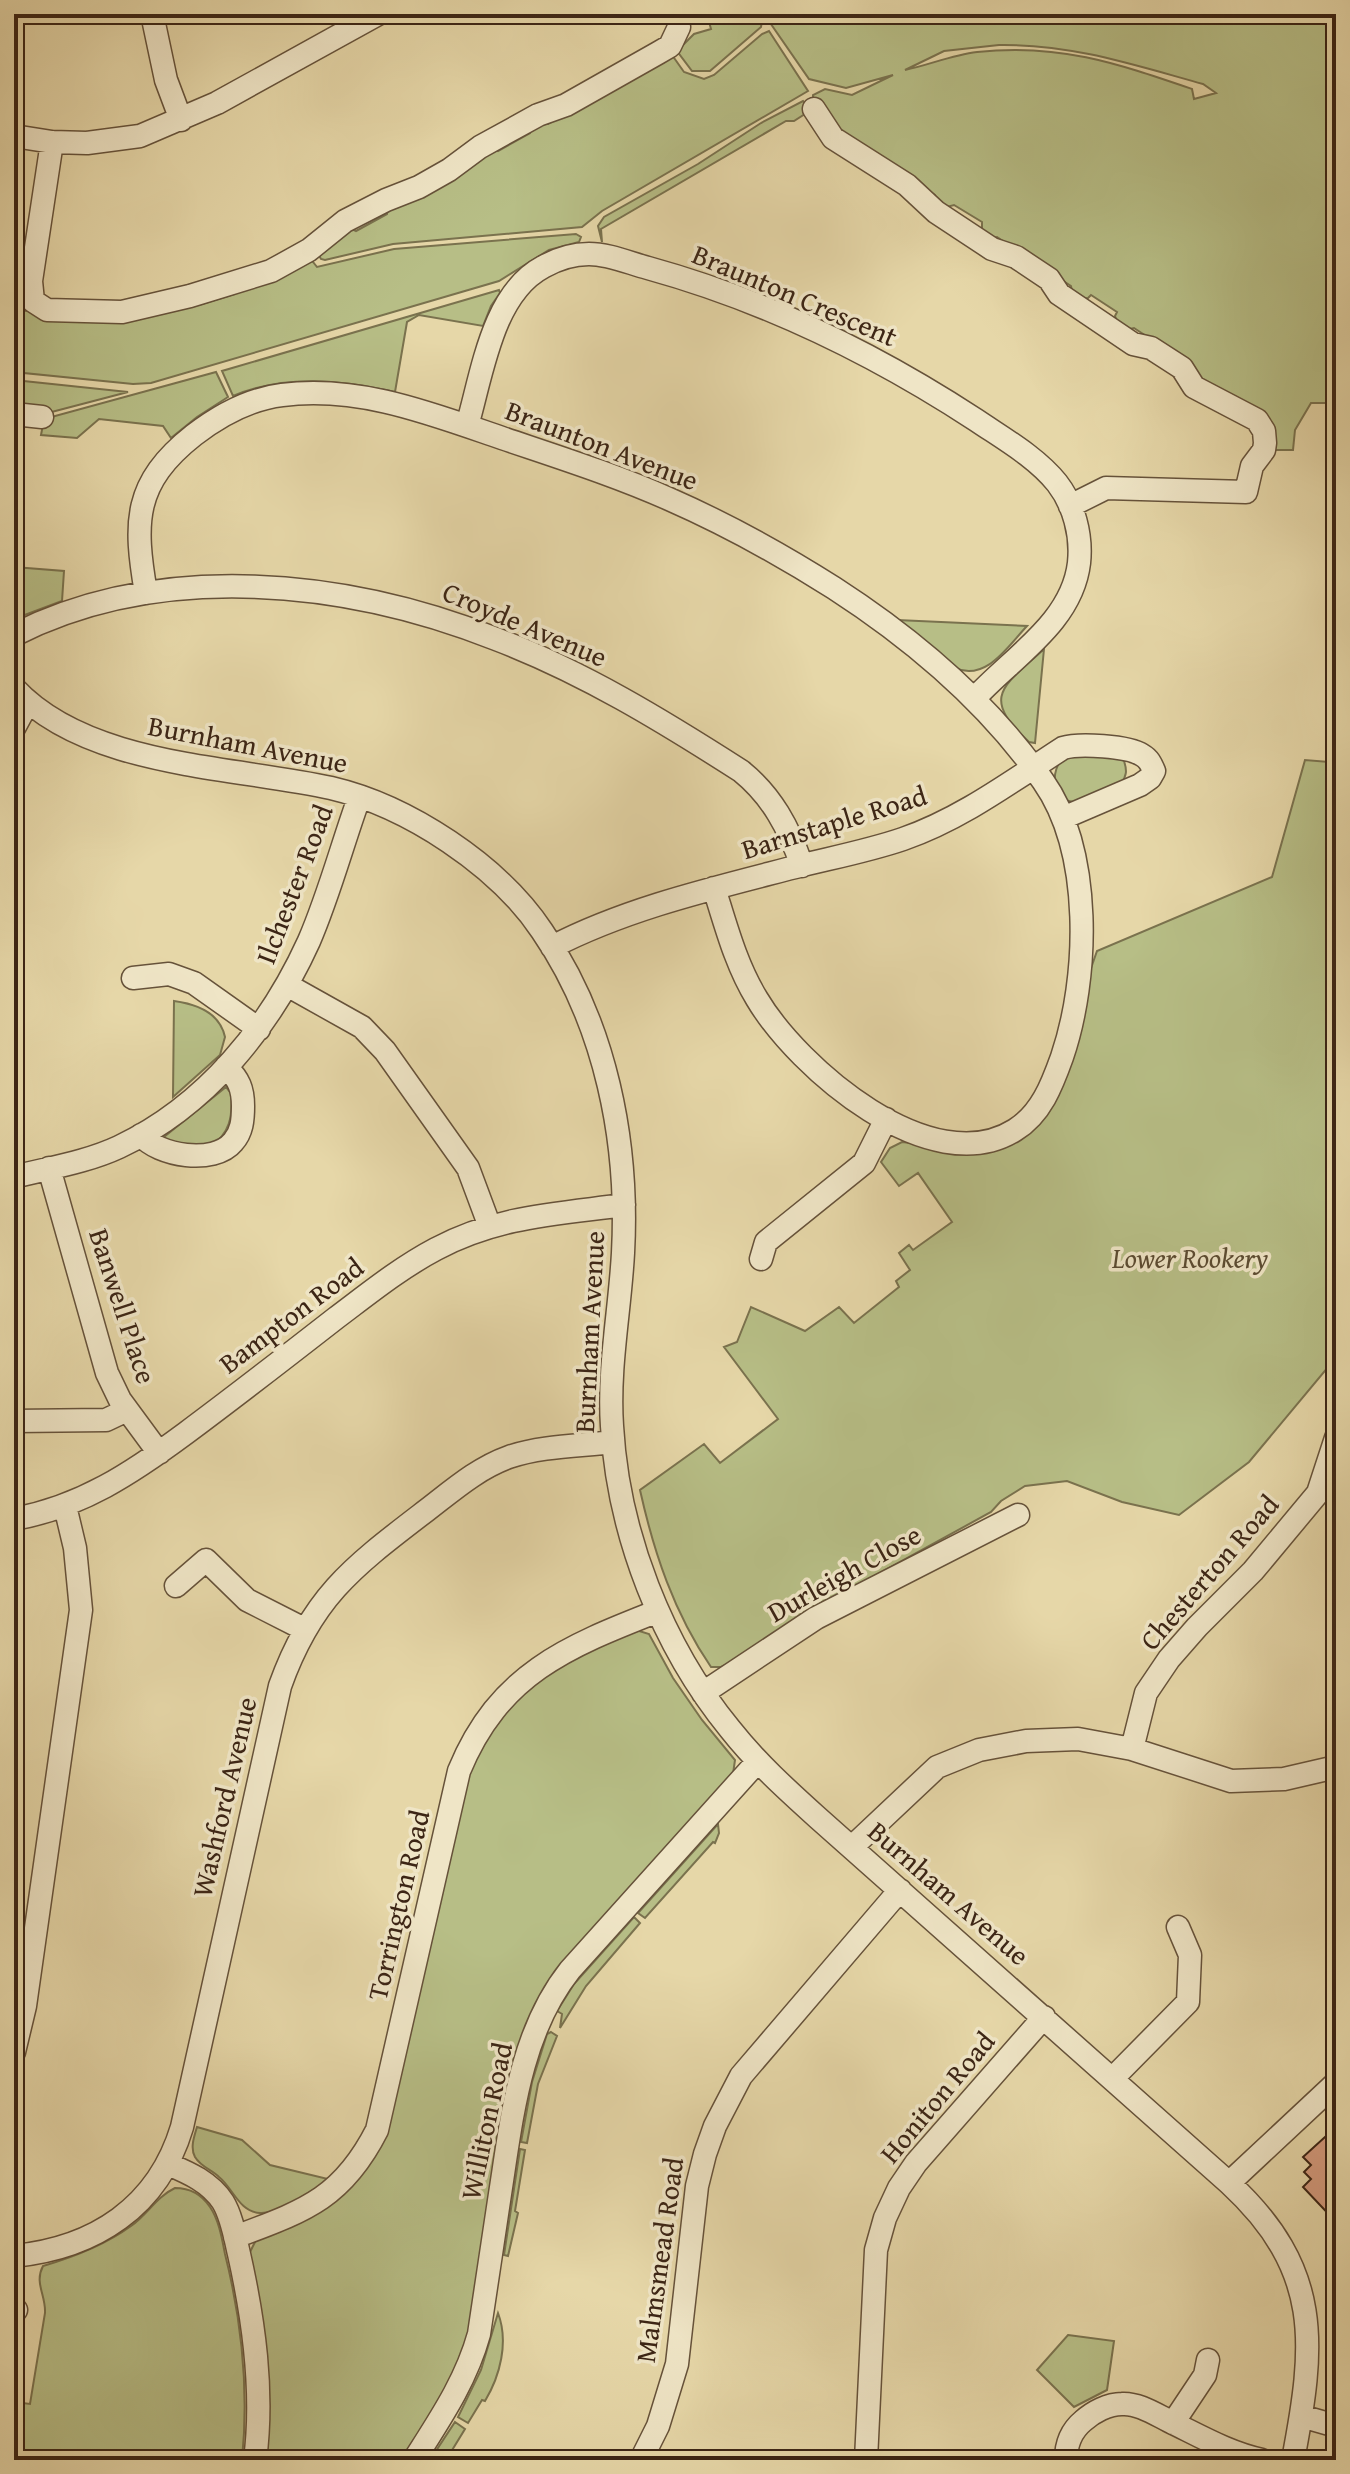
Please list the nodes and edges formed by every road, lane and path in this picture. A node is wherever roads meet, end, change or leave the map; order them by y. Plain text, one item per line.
1 (152, 14) edge
2 (378, 14) edge
3 (679, 27) dead end
4 (814, 109) dead end
5 (181, 120) junction
6 (14, 136) edge
7 (52, 142) junction
8 (14, 414) edge
9 (42, 417) dead end
10 (467, 426) junction
11 (1070, 506) junction
12 (146, 593) junction
13 (14, 635) edge
14 (21, 695) edge
15 (974, 699) junction
16 (14, 728) edge
17 (1033, 768) junction
18 (359, 798) junction
19 (1063, 818) junction
20 (802, 866) junction
21 (714, 888) junction
22 (552, 947) junction
23 (133, 978) dead end
24 (287, 985) junction
25 (259, 1029) junction
26 (226, 1067) junction
27 (886, 1119) junction
28 (141, 1135) junction
29 (49, 1168) junction
30 (14, 1177) edge
31 (624, 1205) junction
32 (490, 1227) junction
33 (761, 1259) dead end
34 (127, 1410) junction
35 (14, 1421) edge
36 (1336, 1438) edge
37 (613, 1442) junction
38 (159, 1453) junction
39 (65, 1506) junction
40 (1018, 1515) dead end
41 (14, 1519) edge
42 (176, 1586) dead end
43 (658, 1611) junction
44 (304, 1629) junction
45 (703, 1693) junction
46 (1132, 1749) junction
47 (758, 1761) junction
48 (1336, 1767) edge
49 (852, 1847) junction
50 (900, 1890) junction
51 (1178, 1927) dead end
52 (1044, 2017) junction
53 (14, 2052) edge
54 (1113, 2078) junction
55 (1336, 2083) edge
56 (168, 2164) junction
57 (1229, 2183) junction
58 (235, 2237) junction
59 (14, 2256) edge
60 (1208, 2360) dead end
61 (1301, 2416) junction
62 (1173, 2423) junction
63 (1336, 2426) edge
64 (255, 2460) edge
65 (414, 2460) edge
66 (641, 2460) edge
67 (866, 2460) edge
68 (1066, 2460) edge
69 (1262, 2460) edge
70 (1293, 2460) edge

1 - 5 street
2 - 5 street
3 - 7 street
4 - 11 street
5 - 7 street
6 - 7 street
8 - 9 street
10 - 11 street, Braunton Crescent
10 - 12 street, Braunton Avenue
10 - 15 street, Braunton Avenue
11 - 15 street, Braunton Crescent
12 - 13 street, Croyde Avenue
12 - 20 street, Croyde Avenue
14 - 16 street
14 - 18 street, Burnham Avenue
15 - 17 street, Braunton Avenue
17 - 19 street, Braunton Avenue
17 - 19 street, Barnstaple Road
17 - 20 street, Barnstaple Road
18 - 22 street, Burnham Avenue
18 - 24 street, Ilchester Road
19 - 27 street, Braunton Avenue
20 - 21 street, Barnstaple Road
21 - 22 street, Barnstaple Road
21 - 27 street, Braunton Avenue
22 - 31 street, Burnham Avenue
23 - 25 street
24 - 25 street, Ilchester Road
24 - 32 street
25 - 26 street, Ilchester Road
26 - 28 street, Ilchester Road
26 - 28 street
27 - 33 street
28 - 29 street, Ilchester Road
29 - 30 street, Ilchester Road
29 - 34 street, Banwell Place
31 - 32 street, Bampton Road
31 - 37 street, Burnham Avenue
32 - 38 street, Bampton Road
34 - 35 street
34 - 38 street, Banwell Place
36 - 46 street, Chesterton Road
37 - 43 street, Burnham Avenue
37 - 44 street, Washford Avenue
38 - 39 street, Bampton Road
39 - 41 street, Bampton Road
39 - 53 street
40 - 45 street, Durleigh Close
42 - 44 street
43 - 45 street, Burnham Avenue
43 - 58 street, Torrington Road
44 - 56 street, Washford Avenue
45 - 47 street, Burnham Avenue
46 - 48 street
46 - 49 street
47 - 49 street, Burnham Avenue
47 - 65 street, Williton Road
49 - 50 street, Burnham Avenue
50 - 52 street, Burnham Avenue
50 - 66 street, Malmsmead Road
51 - 54 street
52 - 54 street, Burnham Avenue
52 - 67 street, Honiton Road
54 - 57 street, Burnham Avenue
55 - 57 street
56 - 58 street
56 - 59 street, Washford Avenue
57 - 61 street, Burnham Avenue
58 - 64 street
60 - 62 street
61 - 63 street
61 - 70 street, Burnham Avenue
62 - 68 street
62 - 69 street

